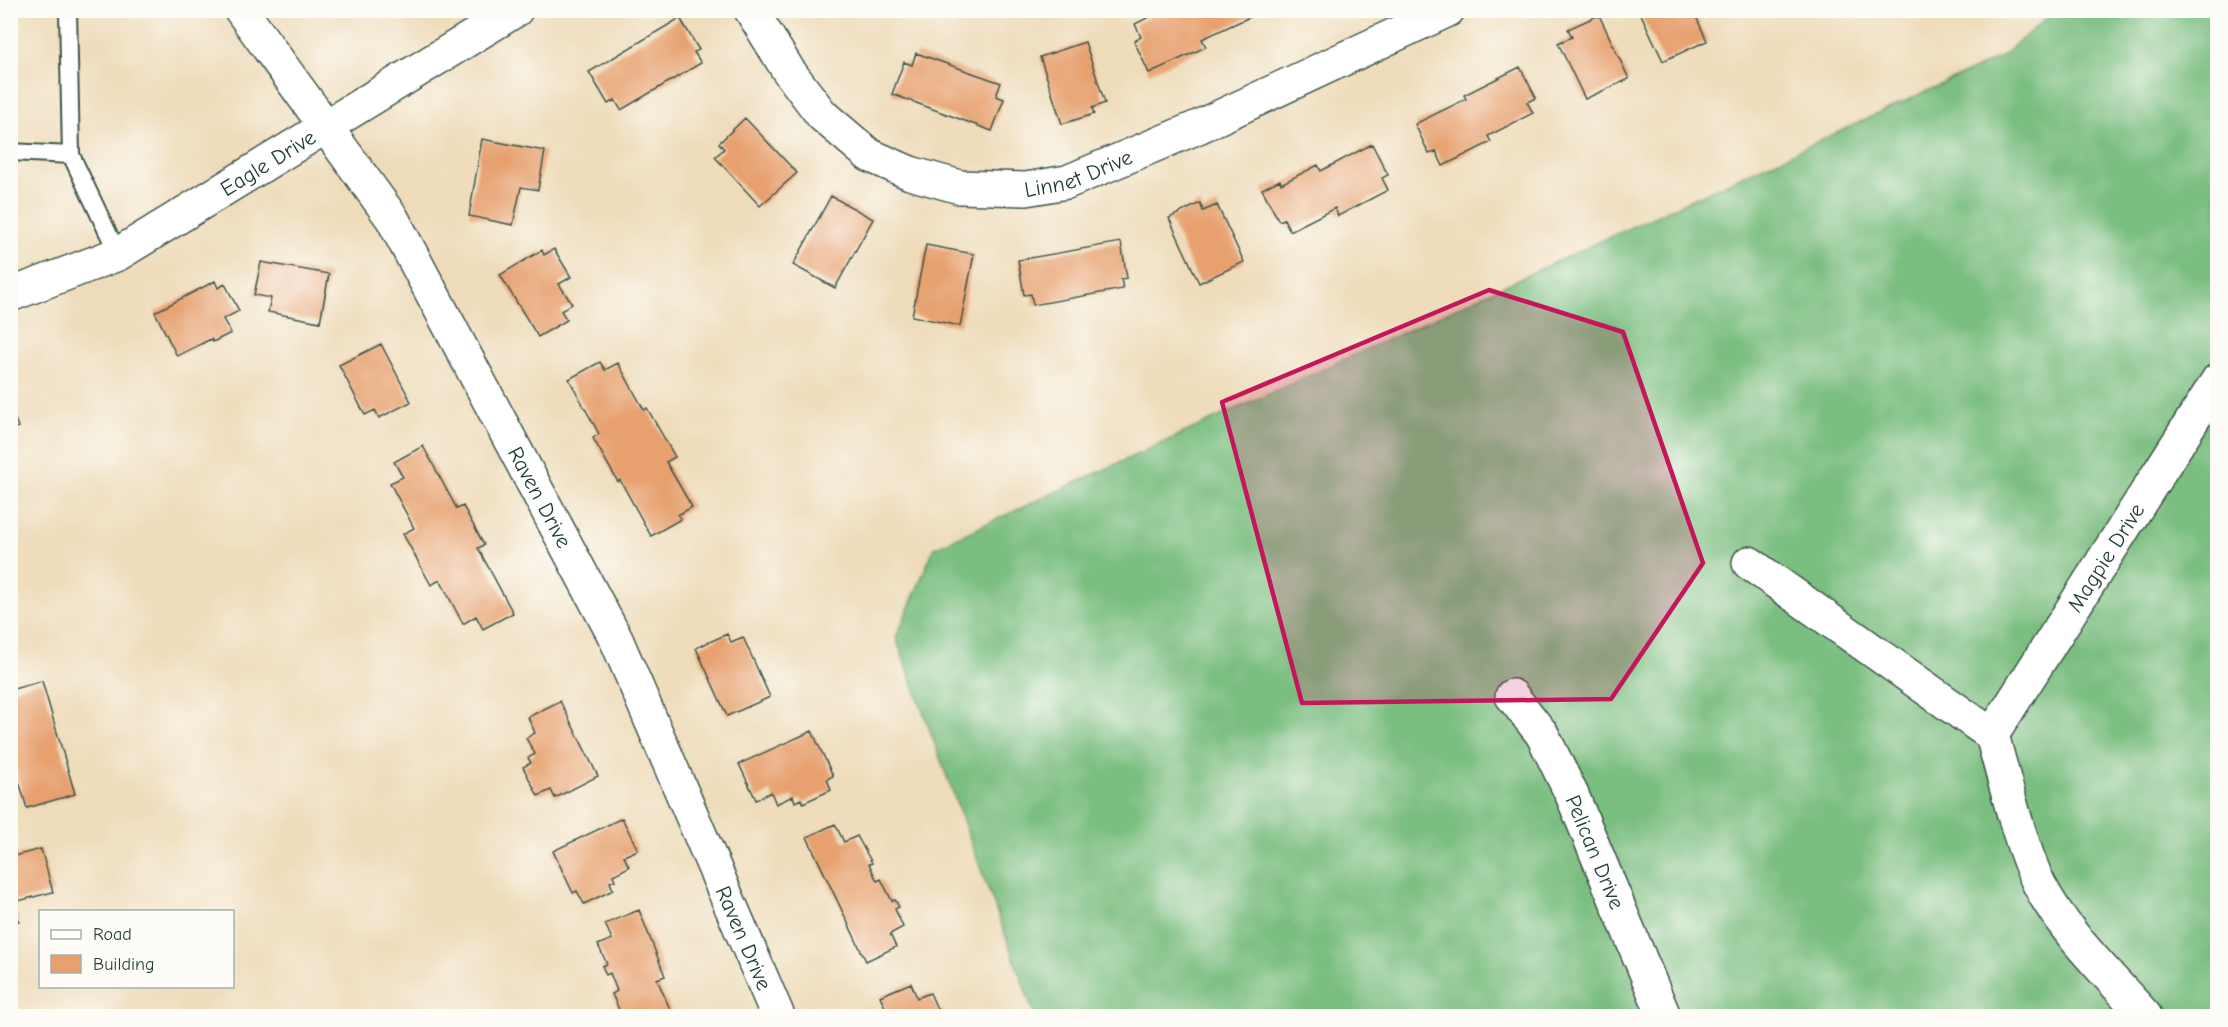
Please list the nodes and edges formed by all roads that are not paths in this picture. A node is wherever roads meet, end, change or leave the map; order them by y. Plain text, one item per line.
1 (68, 10) edge
2 (241, 10) edge
3 (516, 10) edge
4 (751, 10) edge
5 (1448, 10) edge
6 (326, 126) junction
7 (12, 152) edge
8 (71, 155) junction
9 (118, 254) junction
10 (10, 295) edge
11 (2217, 380) edge
12 (1749, 563) dead end
13 (1512, 696) dead end
14 (1992, 735) junction
15 (778, 1017) edge
16 (1664, 1017) edge
17 (2145, 1017) edge

1 - 8 lane
2 - 6 street, Raven Drive
3 - 6 street, Eagle Drive
4 - 5 street, Linnet Drive
6 - 9 street, Eagle Drive
6 - 15 street, Raven Drive
7 - 8 lane
8 - 9 lane
9 - 10 street, Eagle Drive
11 - 14 street, Magpie Drive
12 - 14 street
13 - 16 street, Pelican Drive
14 - 17 street

